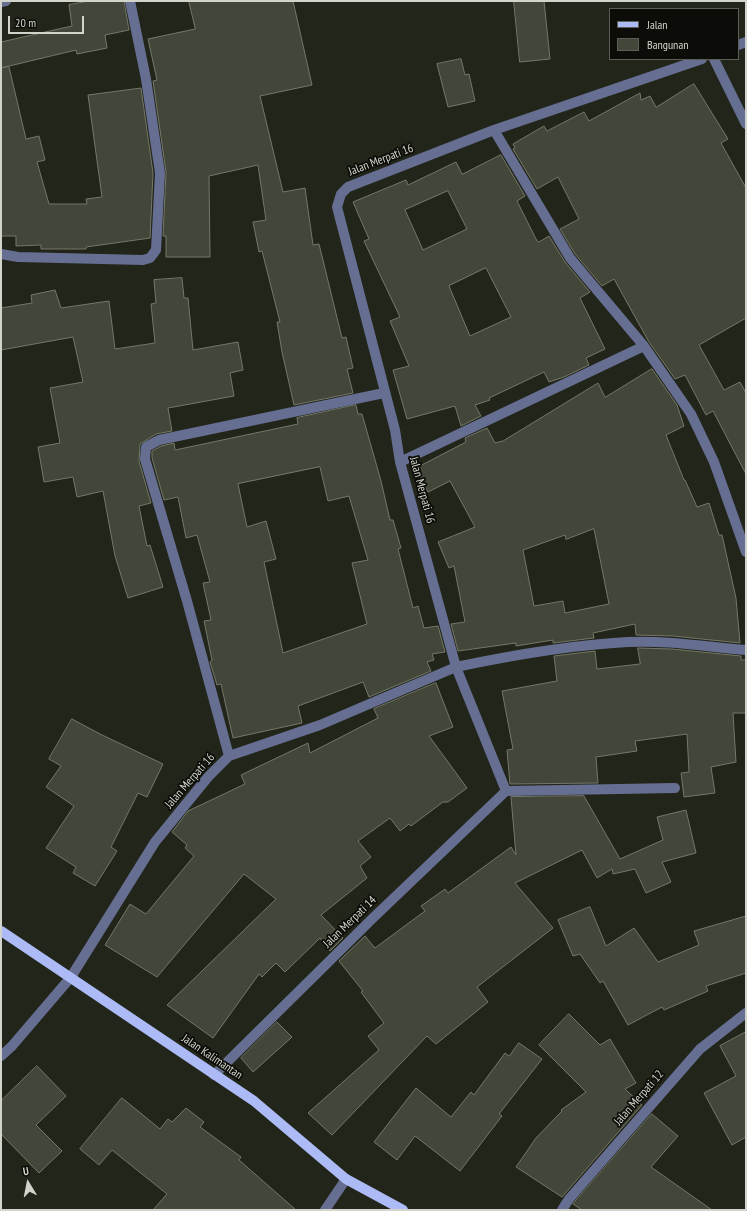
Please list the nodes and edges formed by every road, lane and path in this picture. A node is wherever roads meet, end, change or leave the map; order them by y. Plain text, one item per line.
1 (6, 1) edge
2 (130, 1) edge
3 (1, 2) edge
4 (699, 60) edge
5 (714, 60) edge
6 (746, 124) edge
7 (494, 130) junction
8 (1, 254) edge
9 (644, 346) junction
10 (384, 393) junction
11 (400, 462) junction
12 (746, 552) edge
13 (746, 650) edge
14 (456, 667) junction
15 (229, 756) junction
16 (675, 788) dead end
17 (506, 791) junction
18 (1, 931) edge
19 (71, 978) junction
20 (746, 1013) edge
21 (1, 1056) edge
22 (214, 1074) junction
23 (346, 1179) junction
24 (325, 1210) edge
25 (403, 1210) edge
26 (562, 1210) edge

1 - 3 street
2 - 8 street
4 - 7 street, Jalan Merpati 16
5 - 6 street
7 - 9 street
7 - 10 street, Jalan Merpati 16
9 - 11 street
9 - 12 street
10 - 11 street, Jalan Merpati 16
10 - 15 street
11 - 14 street, Jalan Merpati 16
13 - 14 street
14 - 15 street, Jalan Merpati 16
14 - 17 street
15 - 19 street, Jalan Merpati 16
16 - 17 street
17 - 22 street, Jalan Merpati 14
18 - 19 main road, Jalan Kalimantan
19 - 21 street, Jalan Merpati 16
19 - 22 main road, Jalan Kalimantan
20 - 26 street, Jalan Merpati 12
22 - 23 main road, Jalan Kalimantan
23 - 24 street
23 - 25 main road, Jalan Kalimantan

